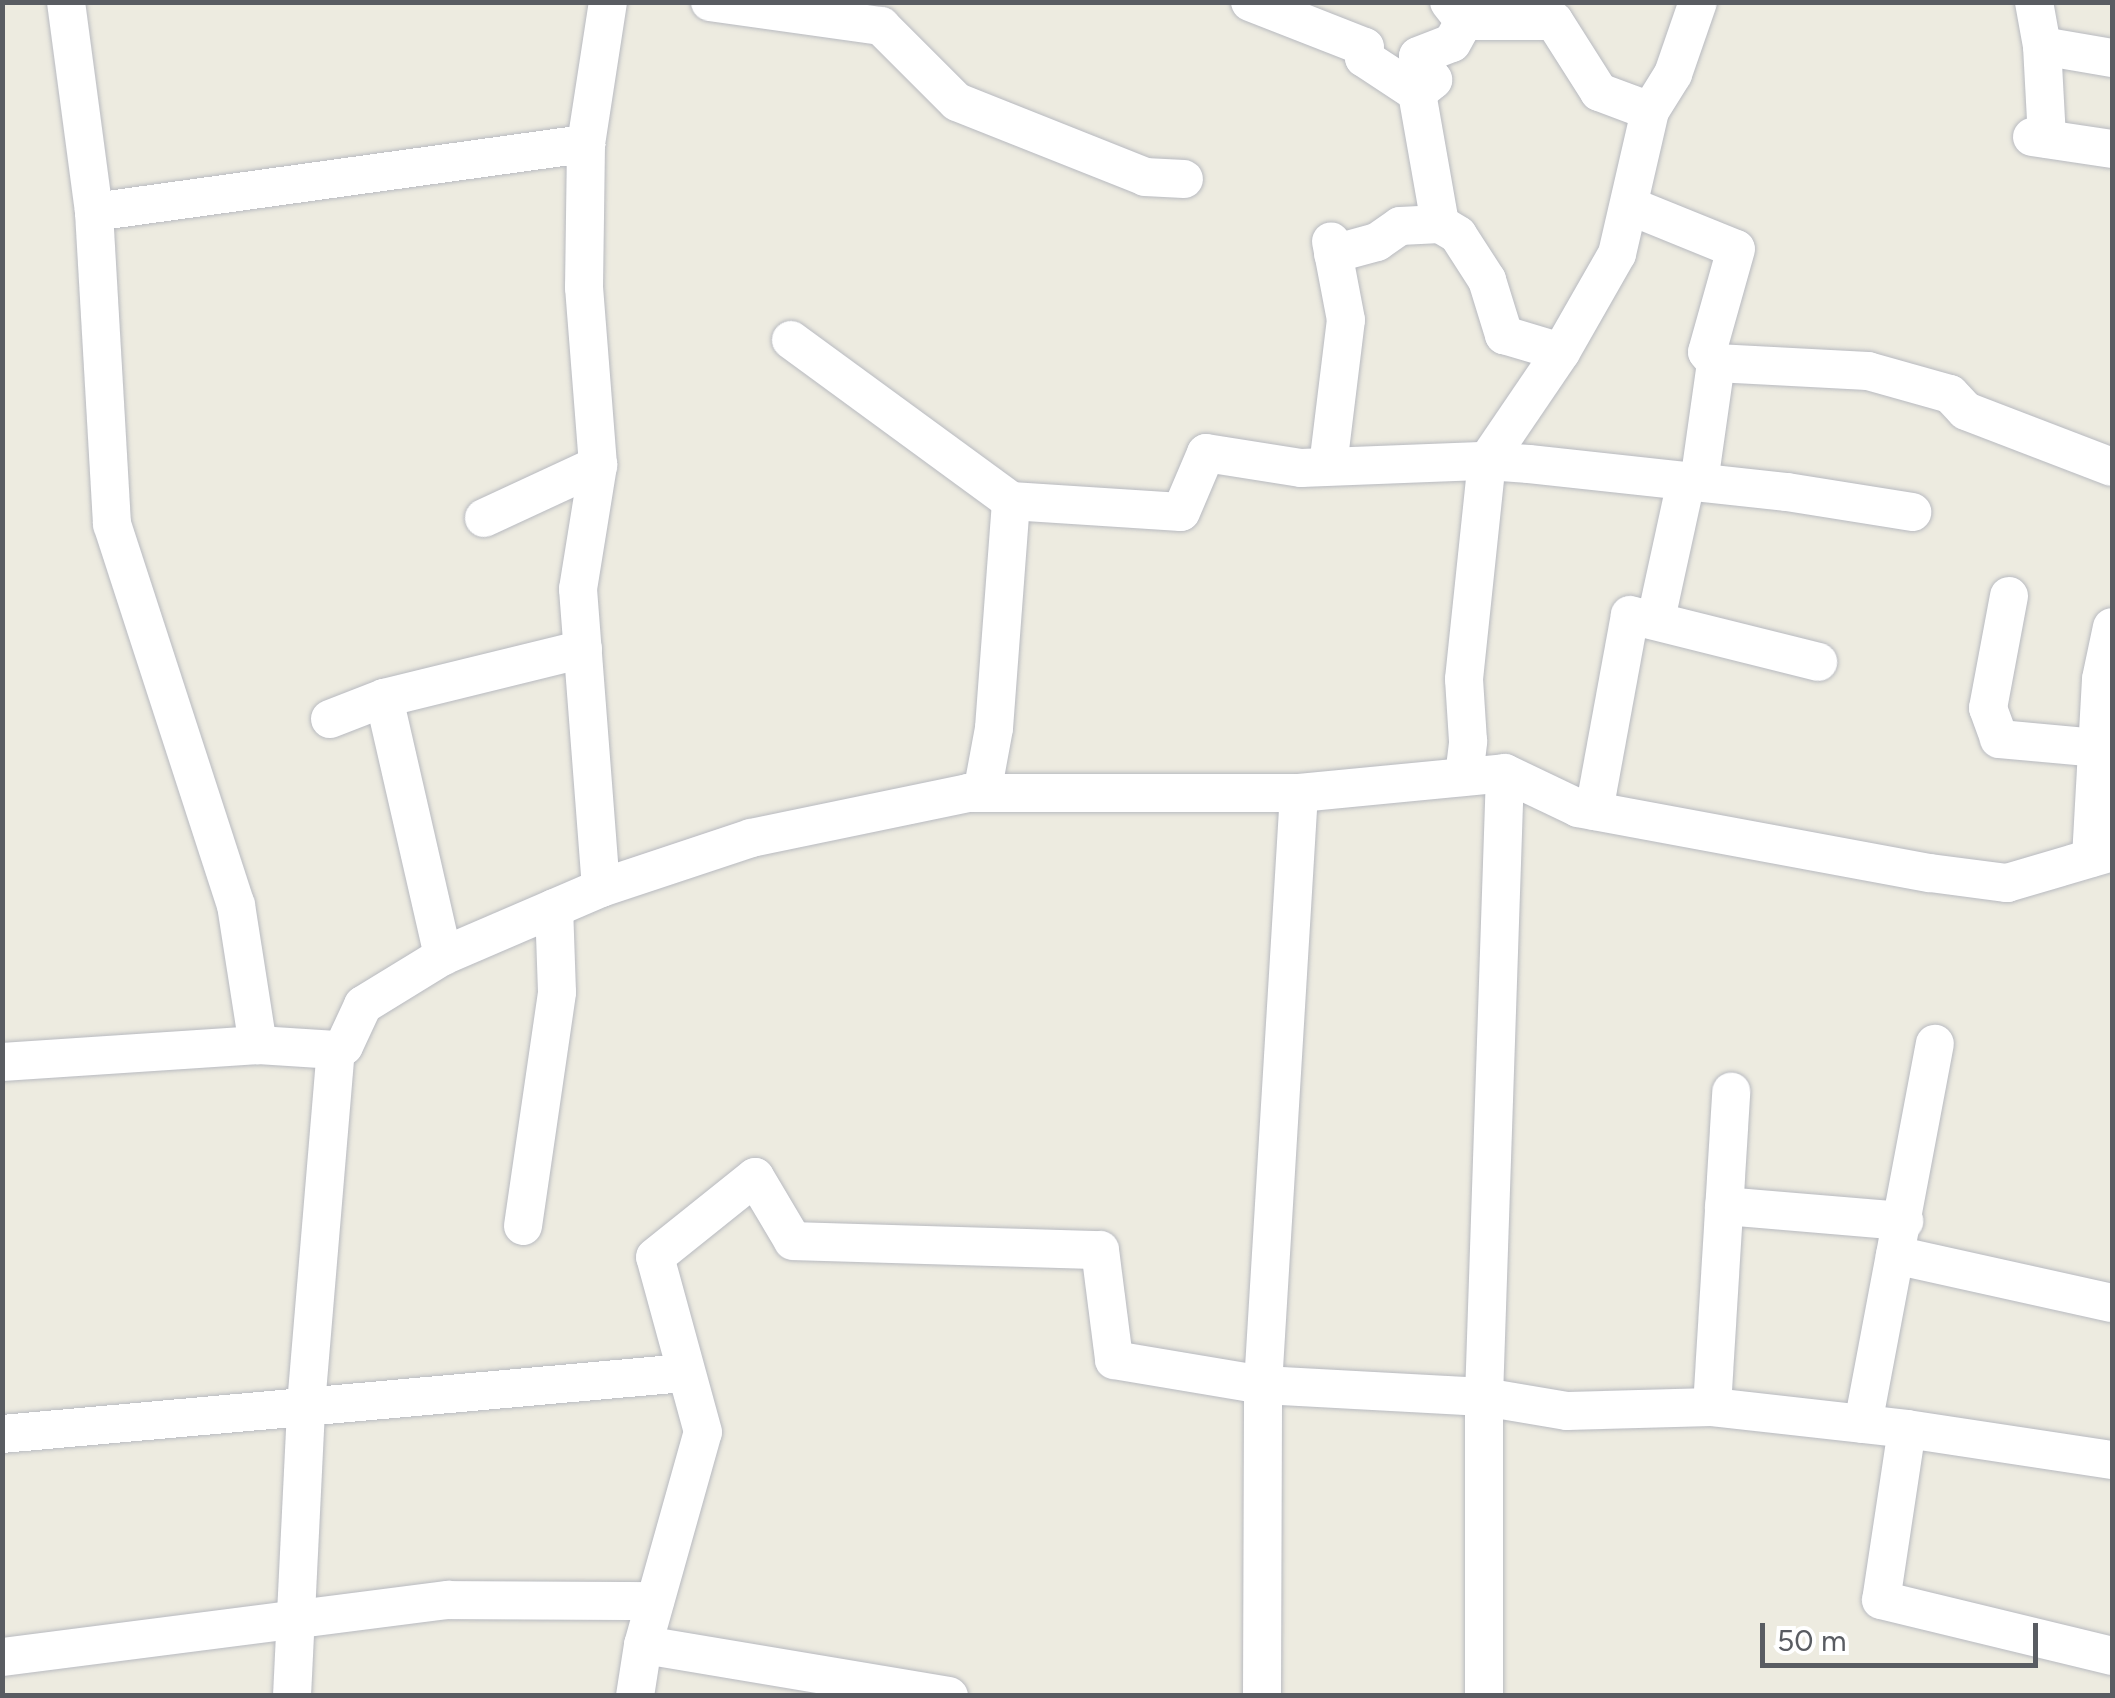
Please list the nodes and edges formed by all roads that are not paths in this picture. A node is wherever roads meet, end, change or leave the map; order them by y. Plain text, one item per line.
1 (66, 2) edge
2 (608, 2) edge
3 (710, 2) edge
4 (1250, 2) edge
5 (1698, 2) edge
6 (2034, 2) edge
7 (1457, 12) edge
8 (1558, 12) edge
9 (882, 14) edge
10 (2042, 46) junction
11 (2112, 58) edge
12 (1416, 93) junction
13 (1650, 112) junction
14 (586, 144) junction
15 (2112, 149) edge
16 (1184, 179) dead end
17 (1630, 206) junction
18 (94, 212) junction
19 (1440, 224) junction
20 (791, 340) dead end
21 (1561, 352) junction
22 (1716, 363) junction
23 (1486, 461) junction
24 (598, 464) junction
25 (1328, 466) junction
26 (2112, 467) edge
27 (1692, 482) junction
28 (1010, 501) junction
29 (1912, 512) dead end
30 (484, 518) dead end
31 (2009, 596) dead end
32 (1656, 619) junction
33 (2112, 627) edge
34 (583, 649) junction
35 (1818, 662) dead end
36 (384, 698) junction
37 (330, 719) dead end
38 (2097, 748) junction
39 (1506, 773) junction
40 (1464, 776) junction
41 (982, 793) junction
42 (1299, 793) junction
43 (1594, 811) junction
44 (2102, 855) edge
45 (600, 888) junction
46 (554, 908) junction
47 (444, 956) junction
48 (1936, 1044) dead end
49 (258, 1046) junction
50 (336, 1050) junction
51 (2, 1062) edge
52 (1731, 1092) dead end
53 (1724, 1206) junction
54 (523, 1226) dead end
55 (1900, 1238) junction
56 (2112, 1302) edge
57 (684, 1372) junction
58 (1262, 1385) junction
59 (1484, 1396) junction
60 (306, 1405) junction
61 (1712, 1408) junction
62 (1863, 1424) junction
63 (1907, 1429) junction
64 (2, 1434) edge
65 (2112, 1460) edge
66 (655, 1601) junction
67 (297, 1621) junction
68 (643, 1644) junction
69 (2112, 1656) edge
70 (2, 1658) edge
71 (292, 1696) edge
72 (634, 1696) edge
73 (949, 1696) edge
74 (1262, 1696) edge
75 (1484, 1696) edge

1 - 18 street
2 - 14 street
3 - 9 street
4 - 12 street
5 - 13 street
6 - 10 street
7 - 8 street
7 - 12 street
8 - 13 street
9 - 16 street
10 - 11 street
10 - 15 street
12 - 19 street
13 - 17 street
14 - 18 street
14 - 24 street
17 - 21 street
17 - 22 street
18 - 49 street
19 - 21 street
19 - 25 street
20 - 28 street
21 - 23 street
22 - 26 street
22 - 27 street
23 - 25 street
23 - 27 street
23 - 40 street
24 - 30 street
24 - 34 street
25 - 28 street
27 - 29 street
27 - 32 street
28 - 41 street
31 - 38 street
32 - 35 street
32 - 43 street
33 - 38 street
34 - 36 street
34 - 45 street
36 - 37 street
36 - 47 street
38 - 44 street
39 - 40 street
39 - 43 street
39 - 59 street
40 - 42 street
41 - 42 street
41 - 45 street
42 - 58 street
43 - 44 street
45 - 46 street
46 - 47 street
46 - 54 street
47 - 50 street
48 - 55 street
49 - 50 street
49 - 51 street
50 - 60 street
52 - 53 street
53 - 55 street
53 - 61 street
55 - 56 street
55 - 62 street
57 - 58 street
57 - 60 street
57 - 66 street
58 - 59 street
58 - 74 street
59 - 61 street
59 - 75 street
60 - 64 street
60 - 67 street
61 - 62 street
62 - 63 street
63 - 65 street
63 - 69 street
66 - 67 street
66 - 68 street
67 - 70 street
67 - 71 street
68 - 72 street
68 - 73 street

